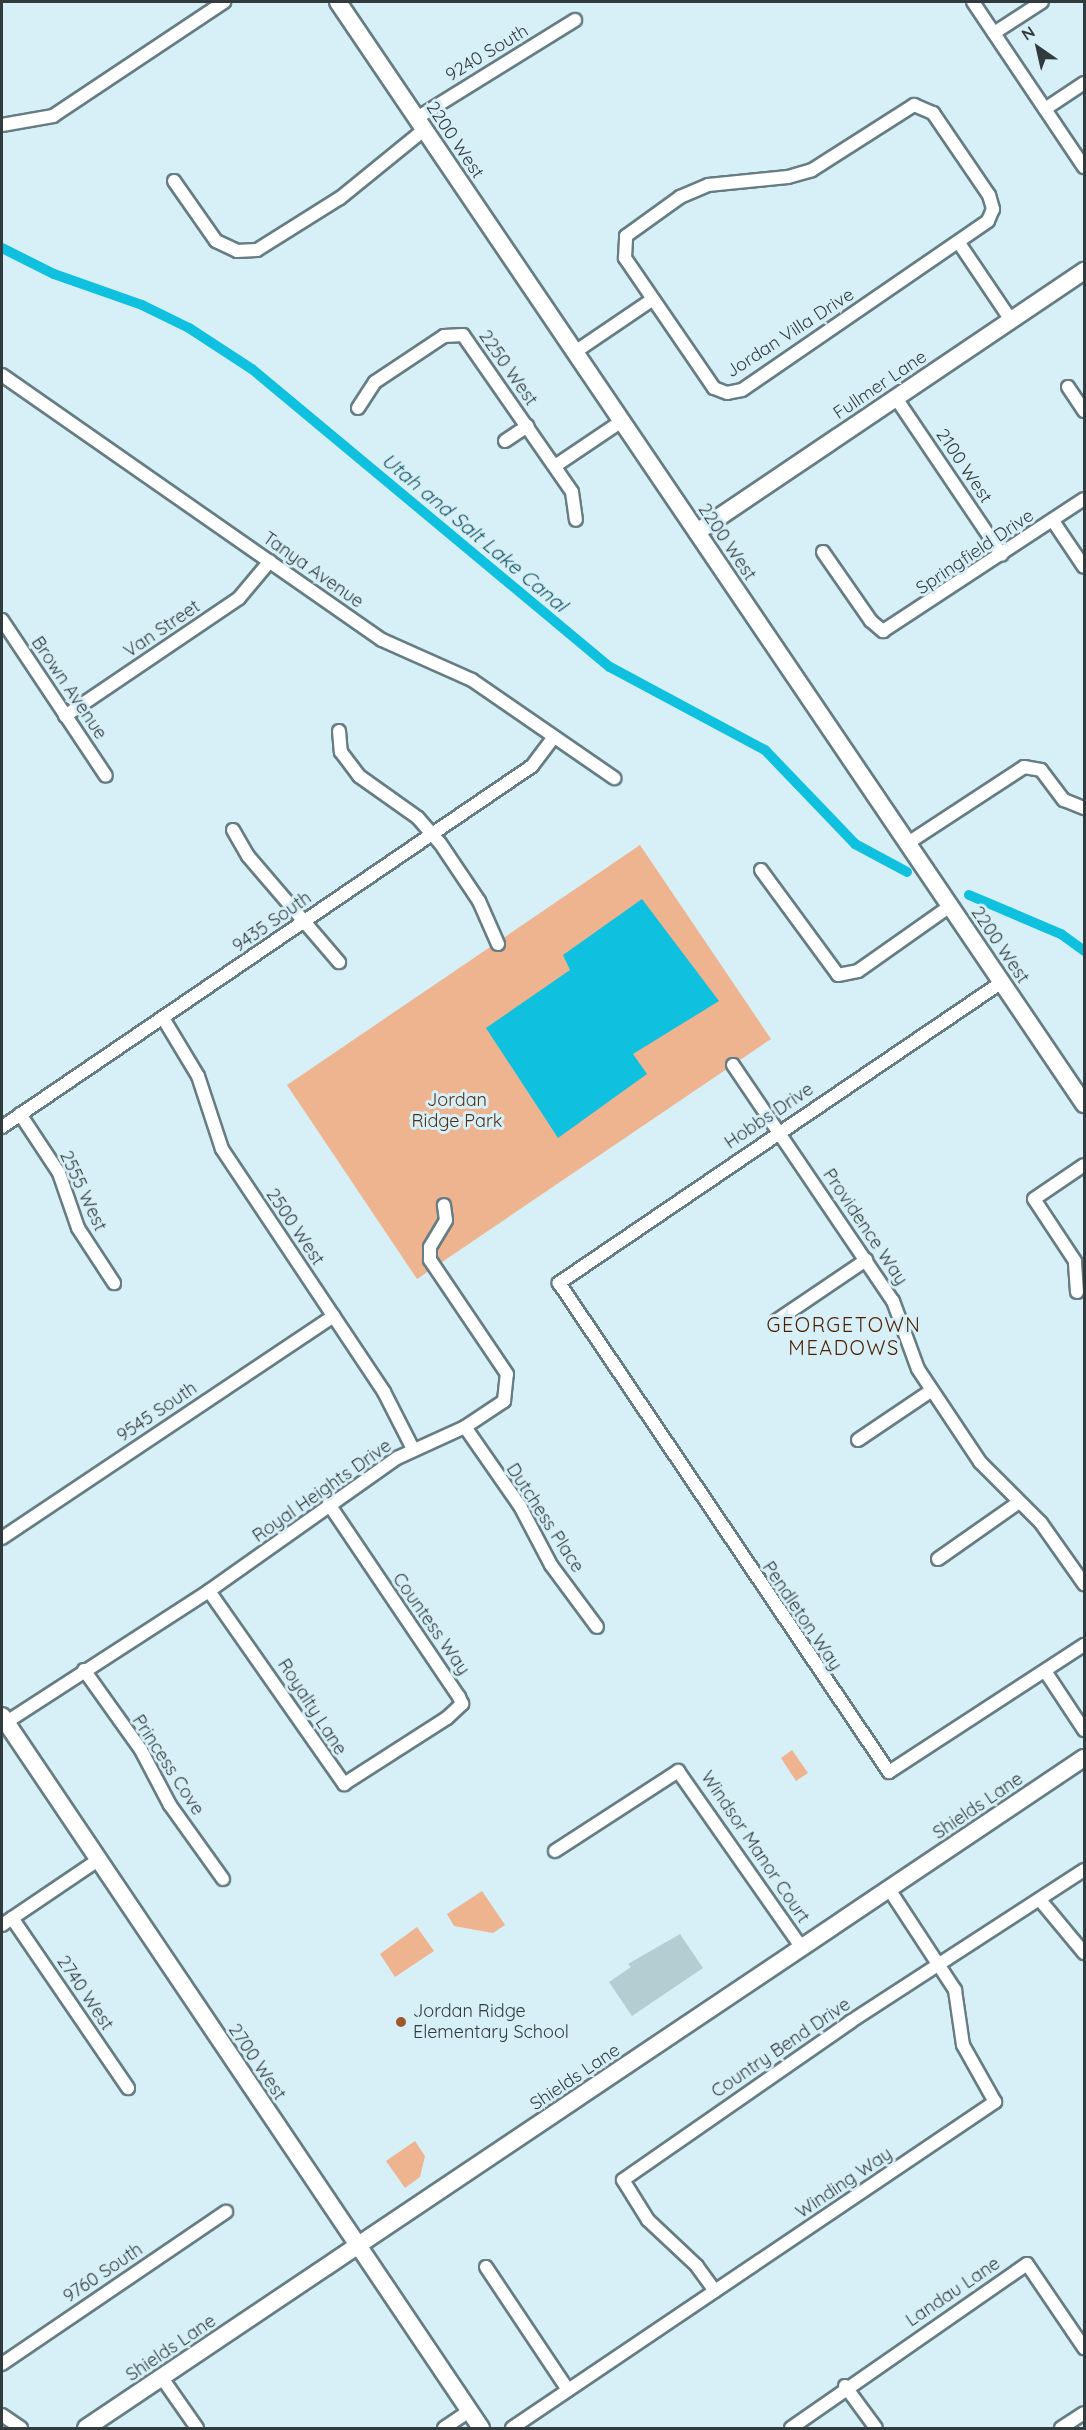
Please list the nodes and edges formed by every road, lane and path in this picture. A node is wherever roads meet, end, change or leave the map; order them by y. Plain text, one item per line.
1 (224, 2) edge
2 (338, 2) edge
3 (973, 2) edge
4 (1042, 2) edge
5 (575, 20) dead end
6 (994, 33) junction
7 (1084, 83) edge
8 (1045, 109) junction
9 (421, 124) junction
10 (2, 125) edge
11 (1084, 167) edge
12 (174, 181) dead end
13 (959, 243) junction
14 (1084, 271) edge
15 (653, 299) junction
16 (1011, 320) junction
17 (575, 352) junction
18 (2, 375) edge
19 (1068, 387) dead end
20 (896, 398) junction
21 (358, 408) dead end
22 (1084, 411) edge
23 (622, 421) junction
24 (527, 426) junction
25 (505, 441) dead end
26 (555, 466) junction
27 (1084, 499) edge
28 (576, 520) dead end
29 (1053, 520) junction
30 (697, 532) junction
31 (823, 552) dead end
32 (1002, 555) junction
33 (270, 561) junction
34 (1084, 567) edge
35 (2, 620) edge
36 (66, 716) junction
37 (339, 731) dead end
38 (554, 737) junction
39 (106, 776) dead end
40 (614, 778) dead end
41 (1084, 808) edge
42 (233, 830) dead end
43 (433, 834) junction
44 (908, 843) junction
45 (761, 870) dead end
46 (950, 906) junction
47 (306, 920) junction
48 (498, 944) dead end
49 (339, 962) dead end
50 (1002, 982) junction
51 (163, 1018) junction
52 (734, 1065) dead end
53 (1084, 1104) edge
54 (20, 1114) junction
55 (2, 1126) edge
56 (779, 1131) junction
57 (1084, 1165) edge
58 (444, 1205) dead end
59 (866, 1260) junction
60 (114, 1283) dead end
61 (560, 1283) joint
62 (1077, 1292) dead end
63 (333, 1316) junction
64 (776, 1320) dead end
65 (932, 1390) junction
66 (465, 1427) junction
67 (858, 1440) dead end
68 (413, 1449) junction
69 (1019, 1502) junction
70 (329, 1504) junction
71 (2, 1538) edge
72 (938, 1558) dead end
73 (1084, 1584) edge
74 (209, 1592) junction
75 (597, 1627) dead end
76 (1084, 1645) edge
77 (84, 1670) junction
78 (1045, 1671) junction
79 (3, 1721) edge
80 (1084, 1730) edge
81 (404, 1747) joint
82 (1084, 1758) edge
83 (555, 1851) dead end
84 (98, 1860) junction
85 (1084, 1870) edge
86 (223, 1879) dead end
87 (889, 1889) junction
88 (1040, 1900) junction
89 (7, 1921) edge
90 (802, 1948) junction
91 (1084, 1953) edge
92 (941, 1967) junction
93 (128, 2088) dead end
94 (226, 2212) dead end
95 (358, 2246) junction
96 (486, 2267) dead end
97 (715, 2291) junction
98 (1084, 2348) edge
99 (2, 2364) edge
100 (162, 2378) junction
101 (845, 2386) junction
102 (568, 2390) junction
103 (469, 2411) junction
104 (1084, 2413) edge
105 (2, 2415) edge
106 (21, 2428) edge
107 (86, 2428) edge
108 (197, 2428) edge
109 (444, 2428) edge
110 (481, 2428) edge
111 (512, 2428) edge
112 (791, 2428) edge
113 (876, 2428) edge
114 (1061, 2428) edge

1 - 10 street
2 - 9 main road, 2200 West
3 - 6 street
4 - 6 street
5 - 9 street, 9240 South
6 - 8 street
7 - 8 street
8 - 11 street
9 - 12 street, 9240 South
9 - 17 main road, 2200 West
13 - 15 street, Jordan Villa Drive
13 - 15 street, Jordan Villa Drive
13 - 16 street
14 - 16 main road, Fullmer Lane
15 - 17 street
16 - 20 main road, Fullmer Lane
17 - 23 main road, 2200 West
18 - 33 street, Tanya Avenue
19 - 22 street
20 - 30 main road, Fullmer Lane
20 - 32 street, 2100 West
21 - 24 street, 2250 West
23 - 26 street
23 - 30 main road, 2200 West
24 - 25 street, 2250 West
24 - 26 street, 2250 West
26 - 28 street, 2250 West
27 - 29 street, Springfield Drive
29 - 32 street, Springfield Drive
29 - 34 street
30 - 44 main road, 2200 West
31 - 32 street, Springfield Drive
33 - 36 street, Van Street
33 - 38 street, Tanya Avenue
35 - 36 street, Brown Avenue
36 - 39 street, Brown Avenue
37 - 43 street
38 - 40 street, Tanya Avenue
38 - 43 street, 9435 South
41 - 44 street
42 - 47 street
43 - 47 street, 9435 South
43 - 48 street
44 - 46 main road, 2200 West
45 - 46 street
46 - 50 main road, 2200 West
47 - 49 street
47 - 51 street, 9435 South
50 - 53 main road, 2200 West
50 - 56 street, Hobbs Drive
51 - 54 street, 9435 South
51 - 63 street, 2500 West
52 - 56 street, Providence Way
54 - 55 street, 9435 South
54 - 60 street, 2555 West
56 - 59 street, Providence Way
56 - 61 street, Hobbs Drive
57 - 62 street
58 - 66 street, Royal Heights Drive
59 - 64 street
59 - 65 street, Providence Way
61 - 78 street, Pendleton Way
63 - 68 street, 2500 West
63 - 71 street, 9545 South
65 - 67 street
65 - 69 street, Providence Way
66 - 68 street, Royal Heights Drive
66 - 75 street, Dutchess Place
68 - 70 street, Royal Heights Drive
69 - 72 street
69 - 73 street, Providence Way
70 - 74 street, Royal Heights Drive
70 - 81 street, Countess Way
74 - 77 street, Royal Heights Drive
74 - 81 street, Royalty Lane
76 - 78 street, Pendleton Way
77 - 79 street, Royal Heights Drive
77 - 86 street, Princess Cove
78 - 80 street
79 - 84 main road, 2700 West
82 - 87 main road, Shields Lane
83 - 90 street, Windsor Manor Court
84 - 89 street
84 - 95 main road, 2700 West
85 - 88 street, Country Bend Drive
87 - 90 main road, Shields Lane
87 - 92 street, Winding Way
88 - 91 street
88 - 92 street, Country Bend Drive
89 - 93 street, 2740 West
90 - 95 main road, Shields Lane
92 - 97 street, Winding Way
92 - 97 street, Country Bend Drive
94 - 99 street, 9760 South
95 - 100 main road, Shields Lane
95 - 103 main road, 2700 West
96 - 102 street
97 - 102 street, Winding Way
98 - 101 street, Landau Lane
100 - 107 main road, Shields Lane
100 - 108 street
101 - 112 street
101 - 113 street
102 - 111 street, Winding Way
103 - 109 street
103 - 110 main road, 2700 West
104 - 114 street
105 - 106 street

